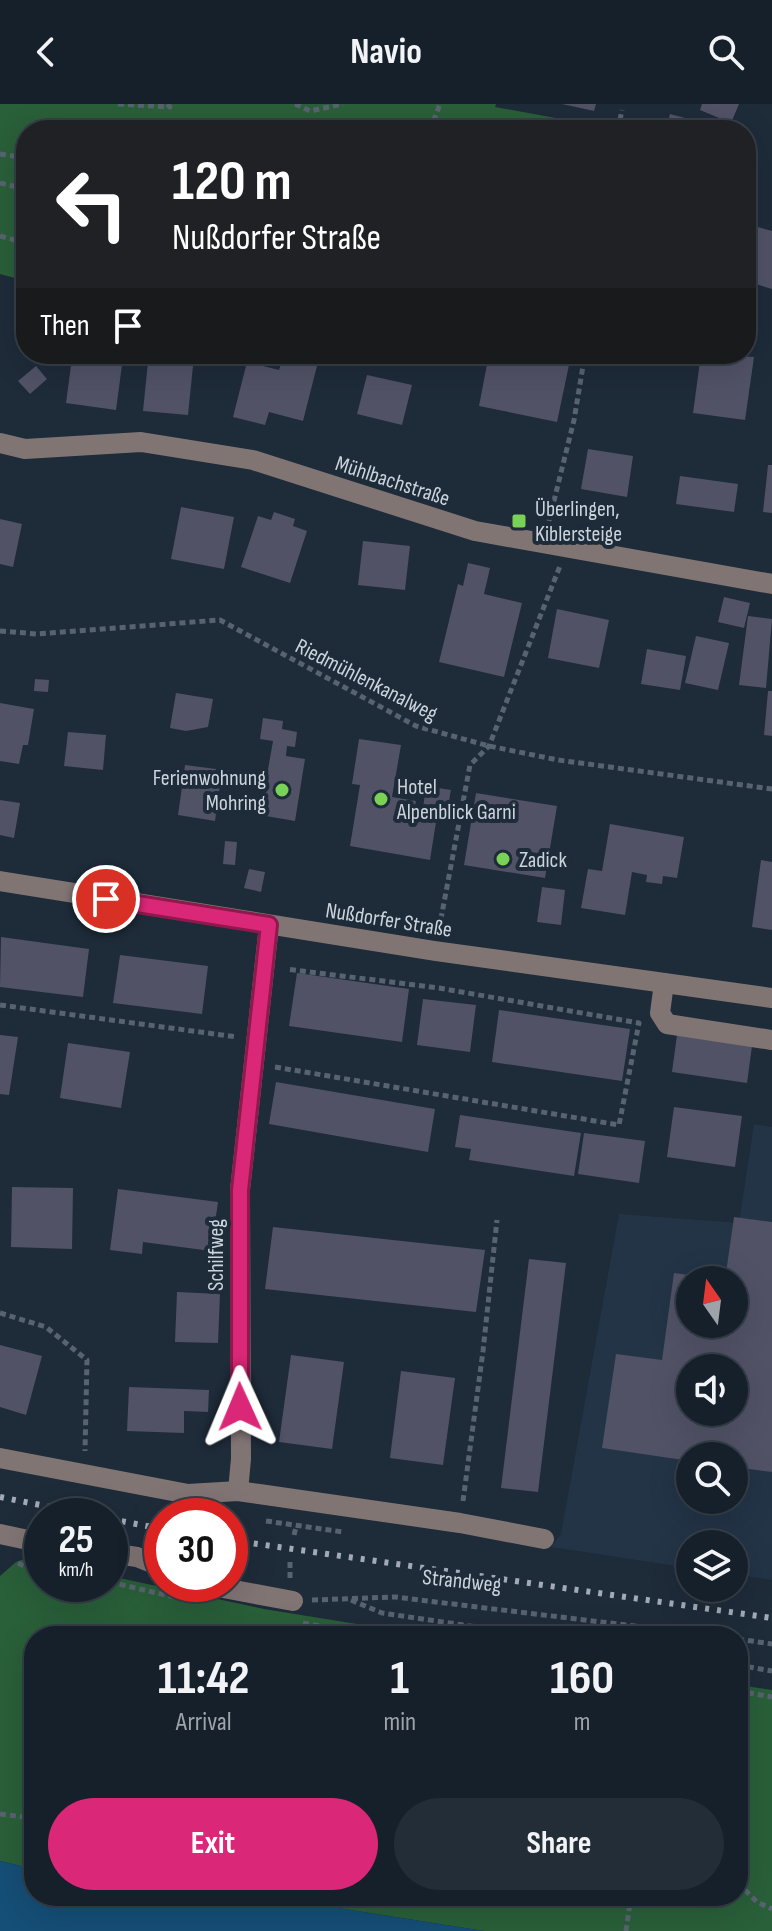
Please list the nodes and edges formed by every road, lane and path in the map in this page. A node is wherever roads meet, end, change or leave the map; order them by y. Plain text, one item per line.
1 (118, 104) edge
2 (167, 104) edge
3 (295, 104) edge
4 (343, 104) edge
5 (622, 110) dead end
6 (620, 120) edge
7 (583, 364) edge
8 (0, 443) edge
9 (544, 542) junction
10 (772, 584) edge
11 (552, 586) dead end
12 (0, 631) edge
13 (489, 746) junction
14 (772, 789) edge
15 (0, 881) edge
16 (269, 925) junction
17 (439, 929) dead end
18 (265, 967) junction
19 (436, 978) dead end
20 (664, 983) junction
21 (439, 988) junction
22 (772, 998) edge
23 (0, 1005) edge
24 (257, 1040) junction
25 (772, 1040) edge
26 (254, 1063) junction
27 (497, 1220) dead end
28 (0, 1313) edge
29 (0, 1458) edge
30 (84, 1476) junction
31 (238, 1491) junction
32 (255, 1519) dead end
33 (460, 1523) junction
34 (0, 1534) edge
35 (294, 1535) dead end
36 (24, 1539) edge
37 (544, 1539) dead end
38 (290, 1562) dead end
39 (290, 1573) dead end
40 (248, 1593) edge
41 (350, 1600) junction
42 (293, 1601) joint
43 (470, 1626) edge
44 (620, 1626) edge
45 (748, 1640) edge
46 (772, 1644) edge
47 (748, 1667) edge
48 (772, 1671) edge
49 (748, 1693) edge
50 (772, 1697) edge
51 (0, 1814) edge
52 (24, 1817) edge
53 (748, 1893) edge
54 (630, 1906) edge
55 (772, 1909) edge
56 (626, 1931) edge

1 - 2 path
3 - 4 path
5 - 6 path
7 - 9 path
8 - 9 street, Mühlbachstraße
9 - 10 street, Mühlbachstraße
11 - 13 path
12 - 13 path, Riedmühlenkanalweg
13 - 14 path, Riedmühlenkanalweg
13 - 17 path
15 - 16 street, Nußdorfer Straße
16 - 18 street, Schilfweg
16 - 20 street, Nußdorfer Straße
18 - 21 path
18 - 24 street, Schilfweg
19 - 21 path
20 - 22 street, Nußdorfer Straße
20 - 25 street
21 - 26 path
23 - 24 path
24 - 26 street, Schilfweg
26 - 31 street, Schilfweg
27 - 33 path
28 - 30 path
29 - 30 street
30 - 31 street
31 - 33 street
32 - 35 path
33 - 37 street
34 - 36 street
38 - 39 path
40 - 42 street
41 - 42 path, Strandweg
41 - 43 path
41 - 44 path, Strandweg
45 - 46 path
47 - 48 path
49 - 50 path
51 - 52 path
53 - 55 path
54 - 56 path

